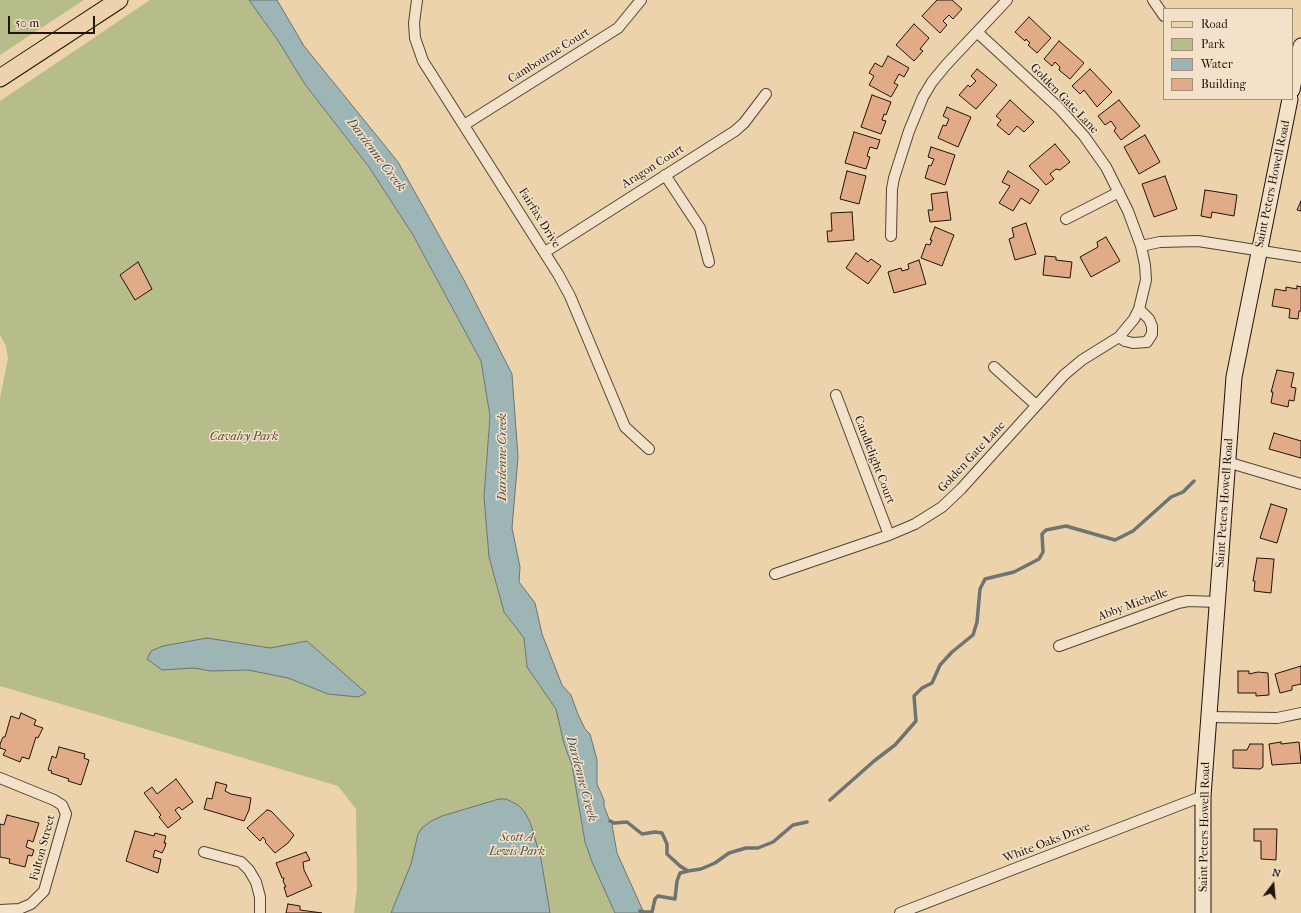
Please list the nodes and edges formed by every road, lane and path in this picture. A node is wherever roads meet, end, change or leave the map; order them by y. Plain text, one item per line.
1 (119, 0) edge
2 (417, 0) edge
3 (641, 0) edge
4 (1006, 0) edge
5 (1153, 0) edge
6 (1163, 15) edge
7 (977, 32) junction
8 (1301, 46) edge
9 (0, 78) edge
10 (1293, 85) edge
11 (766, 94) dead end
12 (1290, 100) edge
13 (464, 125) junction
14 (666, 175) junction
15 (1119, 192) junction
16 (1066, 219) dead end
17 (891, 236) dead end
18 (1141, 246) junction
19 (1259, 251) junction
20 (545, 252) junction
21 (1301, 257) edge
22 (709, 262) dead end
23 (1139, 308) junction
24 (1119, 337) junction
25 (994, 367) dead end
26 (836, 395) dead end
27 (1036, 405) junction
28 (649, 450) dead end
29 (1228, 462) junction
30 (1301, 484) edge
31 (889, 535) junction
32 (775, 574) dead end
33 (1218, 602) junction
34 (1059, 646) dead end
35 (1301, 713) edge
36 (1209, 717) junction
37 (0, 778) edge
38 (1203, 796) junction
39 (204, 852) dead end
40 (0, 910) edge
41 (260, 913) edge
42 (900, 913) edge
43 (1203, 913) edge

1 - 9 main road
2 - 13 street, Fairfax Drive
3 - 13 street, Cambourne Court
4 - 7 street
5 - 6 street
7 - 15 street, Golden Gate Lane
7 - 17 street
8 - 10 main road
11 - 14 street, Aragon Court
12 - 19 main road, Saint Peters Howell Road
13 - 20 street, Fairfax Drive
14 - 20 street, Aragon Court
14 - 22 street
15 - 16 street
15 - 18 street, Golden Gate Lane
18 - 19 street
18 - 23 street, Golden Gate Lane
19 - 21 street
19 - 29 main road, Saint Peters Howell Road
20 - 28 street, Fairfax Drive
23 - 24 street, Golden Gate Lane
23 - 24 street
24 - 27 street, Golden Gate Lane
25 - 27 street
26 - 31 street, Candlelight Court
27 - 31 street, Golden Gate Lane
29 - 30 street
29 - 33 main road, Saint Peters Howell Road
31 - 32 street, Golden Gate Lane
33 - 34 street, Abby Michelle
33 - 36 main road, Saint Peters Howell Road
35 - 36 street
36 - 38 main road, Saint Peters Howell Road
37 - 40 street, Fulton Street
38 - 42 street, White Oaks Drive
38 - 43 main road, Saint Peters Howell Road
39 - 41 street

